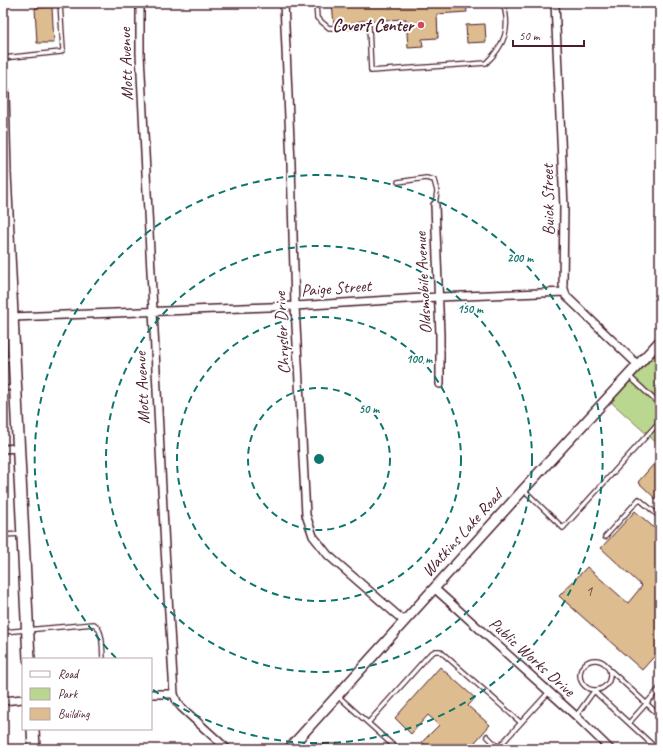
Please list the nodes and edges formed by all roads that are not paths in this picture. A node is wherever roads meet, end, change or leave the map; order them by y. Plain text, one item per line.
1 (60, 3) edge
2 (140, 3) edge
3 (284, 3) edge
4 (316, 3) edge
5 (504, 3) edge
6 (556, 3) edge
7 (3, 58) edge
8 (3, 92) edge
9 (4, 157) edge
10 (398, 182) dead end
11 (435, 205) joint
12 (6, 230) edge
13 (565, 292) junction
14 (438, 297) junction
15 (295, 306) junction
16 (154, 312) junction
17 (13, 317) junction
18 (660, 341) edge
19 (3, 359) edge
20 (15, 359) junction
21 (638, 365) junction
22 (629, 375) junction
23 (440, 384) dead end
24 (16, 387) junction
25 (3, 389) edge
26 (660, 405) edge
27 (660, 421) edge
28 (19, 448) junction
29 (3, 449) edge
30 (523, 490) junction
31 (660, 517) edge
32 (23, 534) junction
33 (3, 535) edge
34 (605, 537) dead end
35 (434, 588) junction
36 (404, 621) junction
37 (28, 631) junction
38 (3, 632) edge
39 (29, 658) edge
40 (103, 658) edge
41 (610, 670) junction
42 (660, 688) edge
43 (594, 691) junction
44 (549, 692) junction
45 (152, 694) edge
46 (174, 694) junction
47 (337, 695) junction
48 (22, 699) edge
49 (3, 701) edge
50 (646, 703) junction
51 (576, 716) junction
52 (660, 716) edge
53 (520, 722) junction
54 (368, 723) junction
55 (629, 723) junction
56 (33, 730) edge
57 (487, 736) dead end
58 (34, 748) edge
59 (498, 748) edge
60 (8, 749) edge
61 (227, 749) edge
62 (289, 749) edge
63 (397, 749) edge
64 (610, 749) edge
65 (657, 749) edge

1 - 7 lane
2 - 16 street, Mott Avenue
3 - 15 street, Chrysler Drive
4 - 5 lane
6 - 13 street, Buick Street
8 - 9 main road
9 - 12 main road
10 - 11 lane
11 - 14 street, Oldsmobile Avenue
12 - 17 main road
13 - 14 street, Paige Street
13 - 21 street
14 - 15 street, Paige Street
14 - 23 street, Oldsmobile Avenue
15 - 16 street, Paige Street
15 - 36 street, Chrysler Drive
16 - 17 street, Paige Street
16 - 46 street, Mott Avenue
17 - 20 main road
18 - 21 street, Watkins Lake Road
19 - 20 lane
20 - 24 main road
21 - 22 street, Watkins Lake Road
22 - 26 lane
22 - 30 street, Watkins Lake Road
24 - 25 lane
24 - 28 main road
27 - 30 lane
28 - 29 street
28 - 32 main road
30 - 35 street, Watkins Lake Road
31 - 34 lane
32 - 33 lane
32 - 37 main road
35 - 36 street, Watkins Lake Road
35 - 44 street, Public Works Drive
36 - 47 street, Watkins Lake Road
37 - 38 lane
37 - 39 main road
37 - 40 lane
41 - 43 lane
41 - 43 lane
41 - 50 lane
42 - 50 lane
43 - 51 lane
43 - 55 lane
44 - 51 street, Public Works Drive
44 - 53 lane
45 - 46 street
46 - 61 street, Mott Avenue
47 - 54 lane
47 - 62 street, Watkins Lake Road
48 - 49 street
50 - 52 lane
50 - 55 lane
51 - 64 street, Public Works Drive
53 - 54 lane
53 - 59 lane
54 - 63 lane
55 - 65 lane
56 - 58 main road
57 - 59 lane
58 - 60 lane

